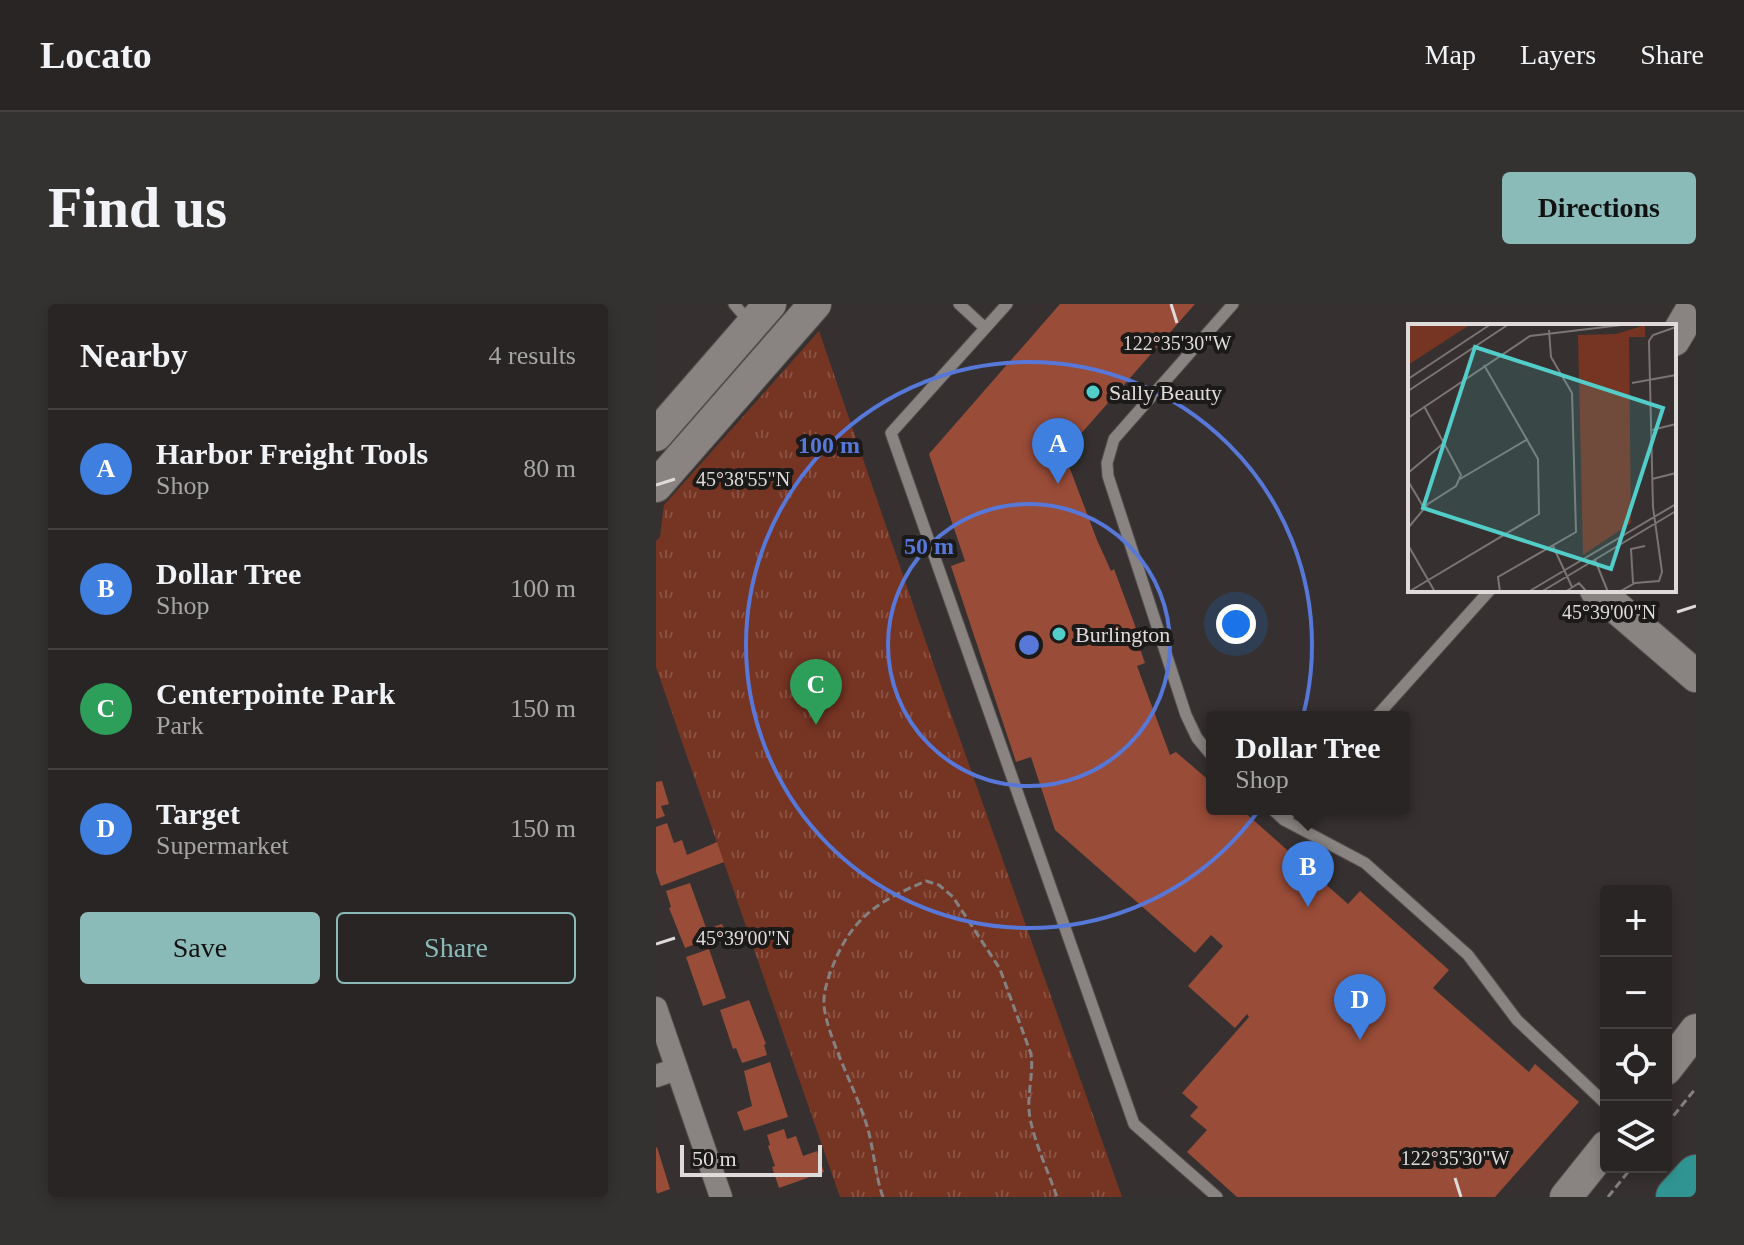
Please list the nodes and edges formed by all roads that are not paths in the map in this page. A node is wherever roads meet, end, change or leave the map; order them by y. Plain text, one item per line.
1 (815, 304) edge
2 (959, 304) edge
3 (1007, 304) edge
4 (1233, 304) edge
5 (1695, 308) edge
6 (752, 311) edge
7 (985, 328) junction
8 (1676, 337) edge
9 (656, 435) edge
10 (656, 486) edge
11 (1488, 592) edge
12 (1598, 592) edge
13 (1695, 672) edge
14 (1381, 711) edge
15 (1206, 749) edge
16 (1279, 815) edge
17 (1289, 815) edge
18 (1284, 820) junction
19 (656, 1008) edge
20 (1696, 1030) edge
21 (1672, 1061) edge
22 (666, 1072) edge
23 (1603, 1101) edge
24 (1600, 1154) edge
25 (1696, 1175) edge
26 (721, 1197) edge
27 (1217, 1197) edge
28 (1566, 1197) edge
29 (1676, 1197) edge

1 - 10 main road
2 - 7 lane
3 - 7 lane
4 - 15 lane
5 - 8 main road
6 - 9 main road
7 - 27 lane
11 - 14 lane
12 - 13 main road
16 - 18 lane
17 - 18 lane
18 - 23 lane
19 - 22 street
20 - 21 main road
22 - 26 street
24 - 28 main road
25 - 29 highway

